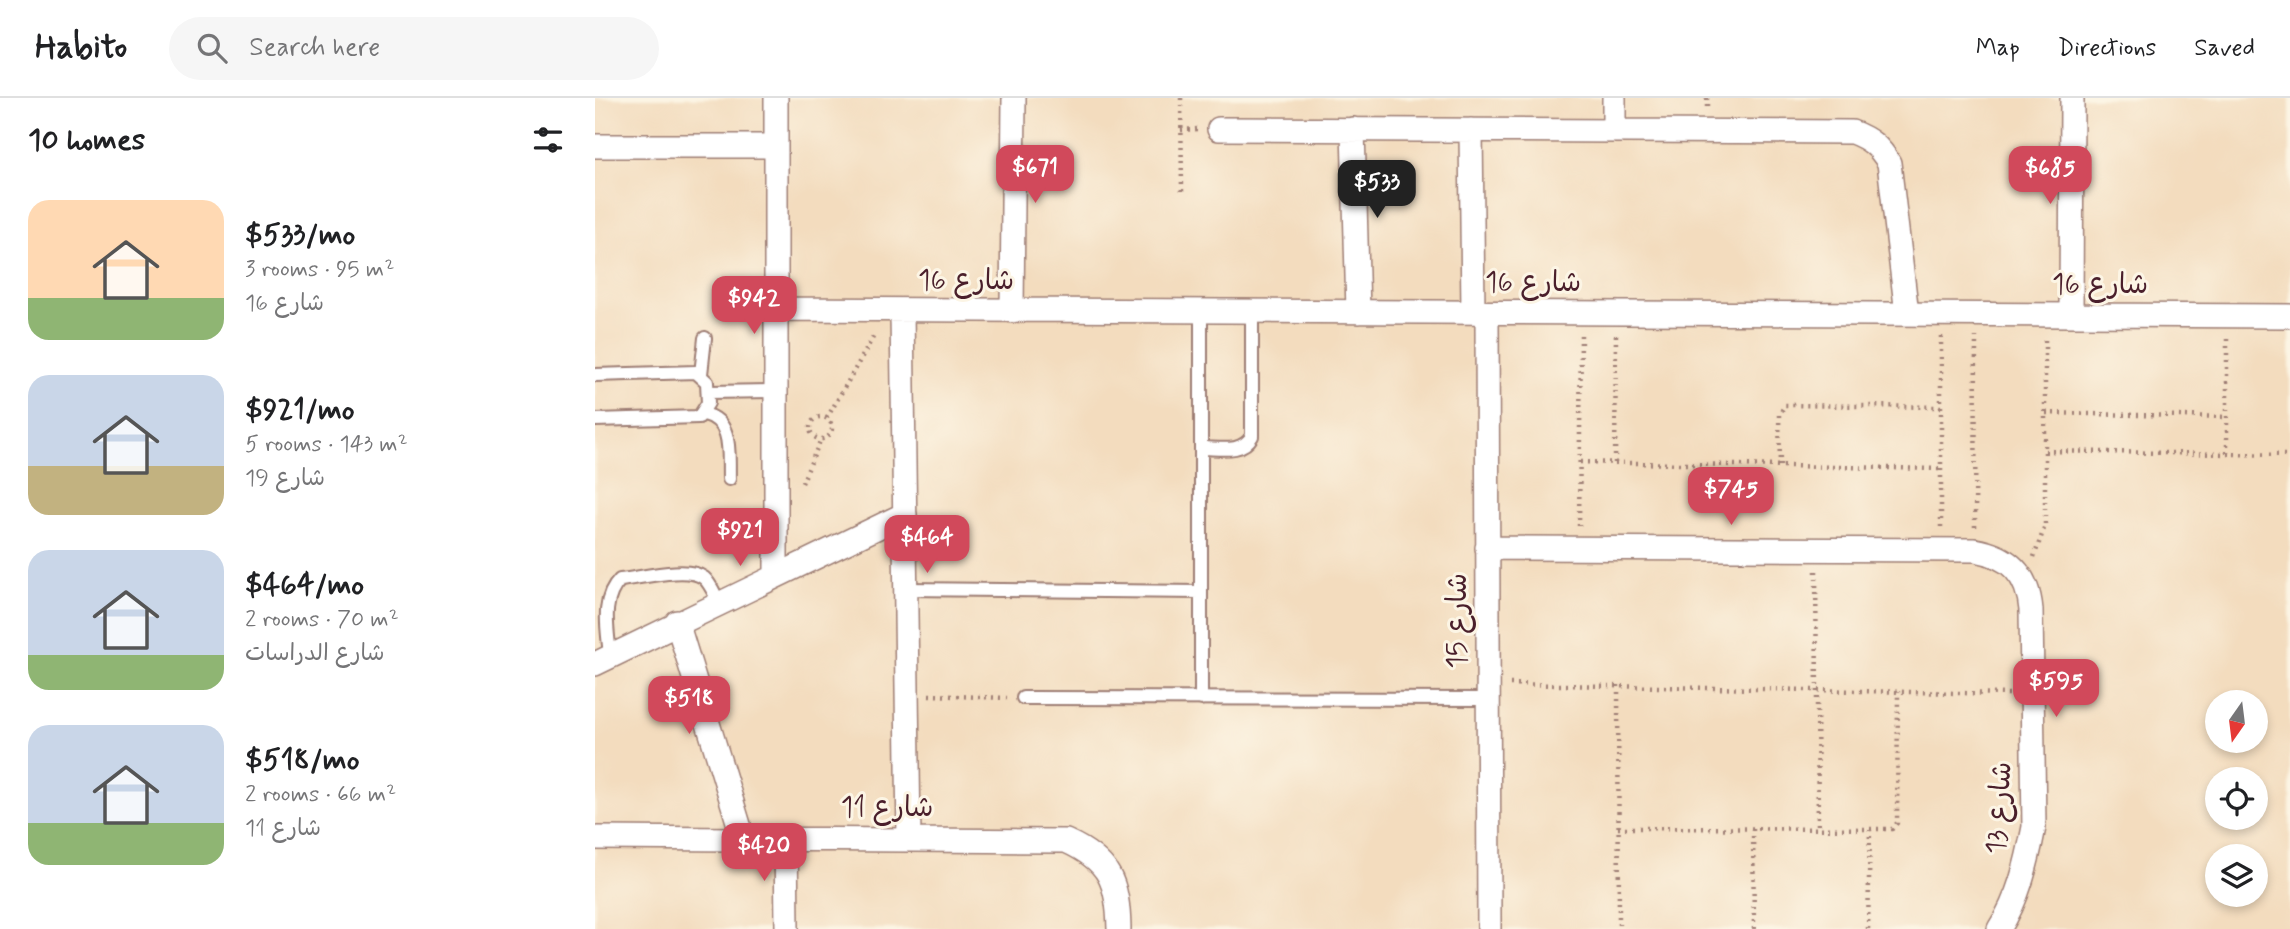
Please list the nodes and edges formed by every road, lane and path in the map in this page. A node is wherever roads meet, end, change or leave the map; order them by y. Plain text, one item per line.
1 (776, 98) edge
2 (1014, 98) edge
3 (1181, 98) edge
4 (1613, 98) edge
5 (2072, 98) edge
6 (1219, 129) dead end
7 (1353, 130) junction
8 (1471, 130) junction
9 (1614, 131) junction
10 (595, 146) edge
11 (776, 146) junction
12 (1182, 191) dead end
13 (776, 309) junction
14 (895, 311) junction
15 (1012, 311) junction
16 (1201, 312) junction
17 (1252, 312) junction
18 (1358, 312) junction
19 (1480, 313) junction
20 (1581, 313) junction
21 (1616, 313) junction
22 (1907, 314) junction
23 (1941, 314) junction
24 (1976, 315) junction
25 (2045, 315) junction
26 (2071, 315) junction
27 (2227, 316) junction
28 (2290, 316) edge
29 (705, 338) dead end
30 (701, 374) junction
31 (595, 375) edge
32 (776, 391) junction
33 (708, 393) junction
34 (1941, 407) junction
35 (2045, 413) junction
36 (704, 414) junction
37 (2227, 417) junction
38 (827, 418) junction
39 (595, 420) edge
40 (1201, 448) junction
41 (2045, 451) junction
42 (2227, 453) junction
43 (2290, 455) edge
44 (1580, 462) junction
45 (1615, 463) junction
46 (1780, 466) junction
47 (1941, 469) junction
48 (729, 479) dead end
49 (905, 514) junction
50 (1487, 548) junction
51 (1579, 548) junction
52 (1816, 549) junction
53 (1941, 550) junction
54 (1975, 550) junction
55 (776, 575) junction
56 (2021, 575) junction
57 (905, 589) junction
58 (1201, 592) junction
59 (719, 602) junction
60 (677, 622) junction
61 (602, 660) edge
62 (1618, 685) junction
63 (1817, 690) junction
64 (1488, 691) junction
65 (1898, 691) junction
66 (2034, 694) junction
67 (907, 695) junction
68 (1023, 698) joint
69 (1201, 699) junction
70 (1618, 828) junction
71 (1753, 829) junction
72 (1818, 829) junction
73 (1870, 830) junction
74 (786, 837) junction
75 (595, 838) edge
76 (743, 838) junction
77 (909, 839) junction
78 (787, 929) edge
79 (1119, 929) edge
80 (1489, 929) edge
81 (1619, 929) edge
82 (1754, 929) edge
83 (1868, 929) edge
84 (1999, 929) edge

1 - 11 street
2 - 15 street
3 - 12 path
4 - 9 street
5 - 26 street
6 - 7 street
7 - 8 street
7 - 18 street
8 - 9 street
8 - 19 street, شارع 15
9 - 22 street
10 - 11 street
11 - 13 street
13 - 14 street, شارع 16
13 - 32 street
14 - 15 street, شارع 16
14 - 38 path
14 - 49 street
15 - 16 street, شارع 16
16 - 17 street, شارع 16
16 - 40 lane
17 - 18 street, شارع 16
17 - 40 lane
18 - 19 street, شارع 16
19 - 20 street, شارع 16
19 - 50 street, شارع 15
20 - 21 street, شارع 16
20 - 44 path
21 - 22 street, شارع 16
21 - 45 path
22 - 23 street, شارع 16
23 - 24 street, شارع 16
23 - 34 path
24 - 25 street, شارع 16
24 - 54 path
25 - 26 street, شارع 16
25 - 35 path
26 - 27 street, شارع 16
27 - 28 street, شارع 16
27 - 37 path
29 - 30 lane
30 - 31 lane
30 - 33 lane
32 - 33 lane
32 - 55 street
33 - 36 lane
34 - 46 path
34 - 47 path
35 - 37 path
35 - 41 path
36 - 39 lane
36 - 48 lane
37 - 42 path
38 - 38 path
40 - 58 lane
41 - 42 path
41 - 56 path
42 - 43 path
44 - 45 path
44 - 51 path
45 - 46 path
46 - 47 path
47 - 53 path
49 - 55 street
49 - 57 street
50 - 51 street
50 - 64 street, شارع 15
51 - 52 street
52 - 53 street
52 - 63 path
53 - 54 street
54 - 56 street
55 - 59 street
56 - 66 street, شارع 13
57 - 58 lane
57 - 67 street
58 - 69 lane
59 - 60 street
59 - 61 lane
60 - 61 street
60 - 76 street
62 - 63 path
62 - 64 path
62 - 70 path
63 - 65 path
63 - 72 path
64 - 69 lane
64 - 80 street, شارع 15
65 - 66 path
65 - 73 path
66 - 84 street, شارع 13
67 - 68 path
67 - 77 street
68 - 69 lane
70 - 71 path
70 - 81 path
71 - 72 path
71 - 82 path
72 - 73 path
73 - 83 path
74 - 76 street, شارع 11
74 - 77 street, شارع 11
74 - 78 street
75 - 76 street, شارع 11
77 - 79 street, شارع 11

